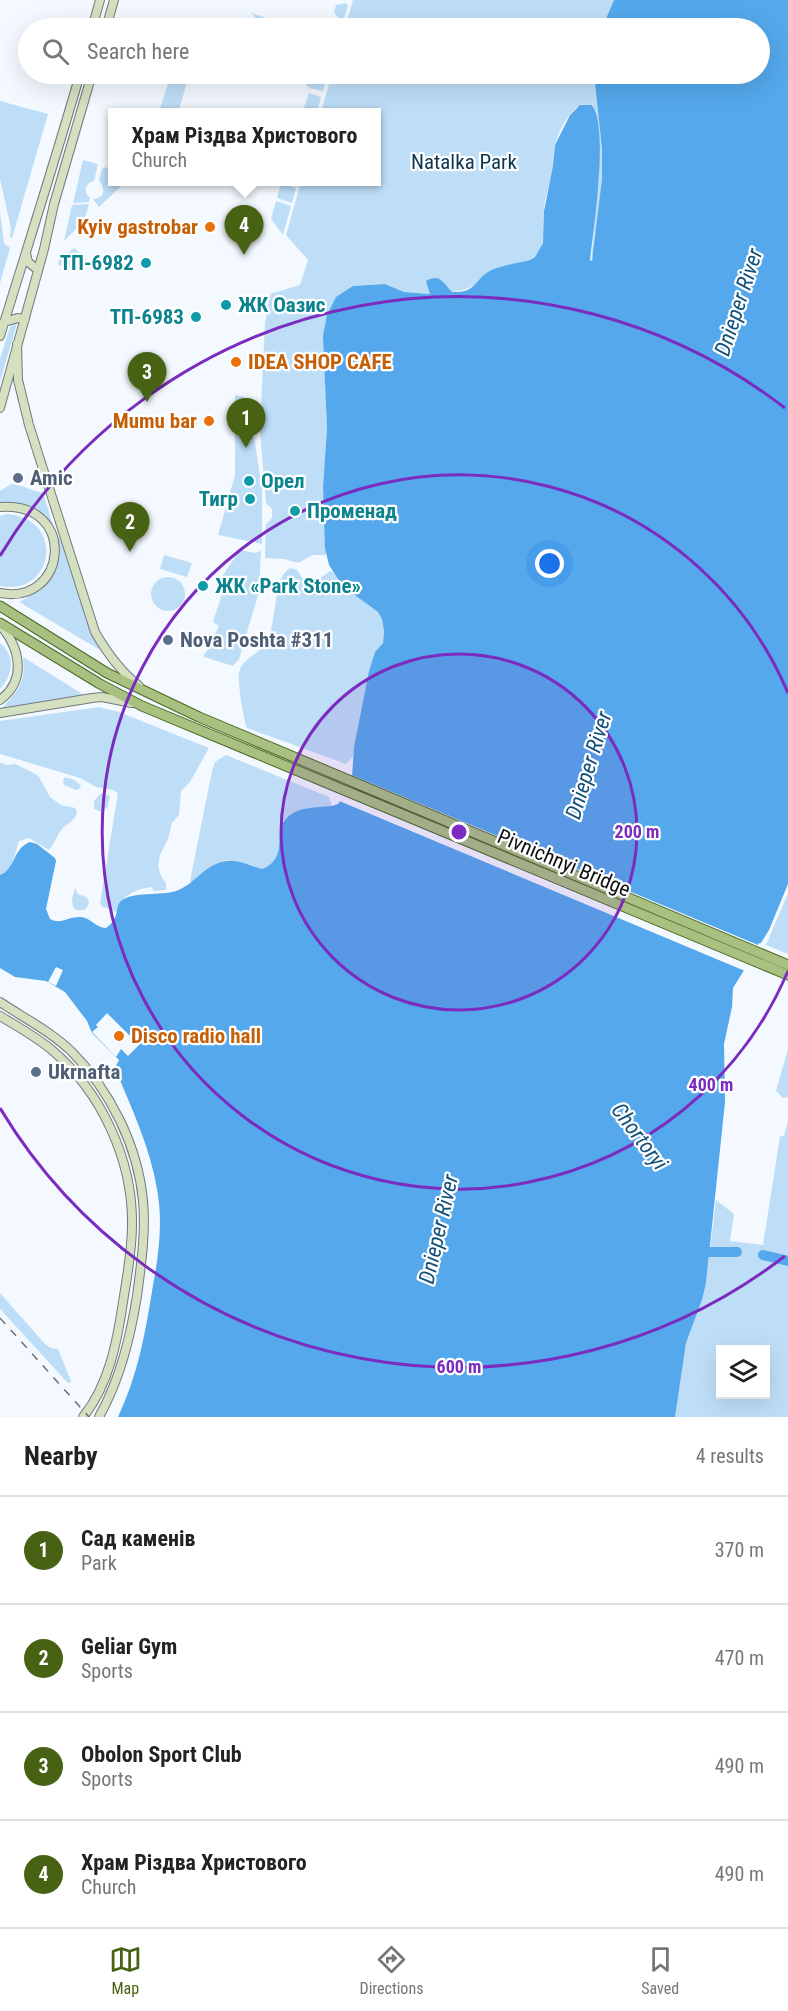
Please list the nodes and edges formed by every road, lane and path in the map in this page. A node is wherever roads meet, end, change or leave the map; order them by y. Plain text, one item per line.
1 (100, 0) edge
2 (114, 0) edge
3 (95, 18) edge
4 (108, 18) edge
5 (77, 84) edge
6 (89, 84) edge
7 (25, 251) junction
8 (38, 270) junction
9 (25, 320) junction
10 (4, 322) junction
11 (0, 336) edge
12 (17, 344) junction
13 (0, 408) edge
14 (0, 507) edge
15 (0, 593) edge
16 (0, 606) edge
17 (0, 624) edge
18 (149, 695) junction
19 (0, 700) edge
20 (142, 705) junction
21 (0, 713) edge
22 (788, 965) edge
23 (788, 975) edge
24 (0, 1002) edge
25 (0, 1016) edge
26 (83, 1417) edge
27 (99, 1417) edge

1 - 3 main road
2 - 4 main road
5 - 7 main road
6 - 8 main road
7 - 8 main road
7 - 10 main road
8 - 9 main road
9 - 10 main road
9 - 12 main road
10 - 11 main road
12 - 13 main road
12 - 18 main road
14 - 15 main road
16 - 18 main road, Pivnichnyi Bridge
17 - 19 main road
17 - 20 main road, Pivnichnyi Bridge
18 - 22 main road, Pivnichnyi Bridge
20 - 21 main road
20 - 23 main road, Pivnichnyi Bridge
24 - 27 main road
25 - 26 main road

